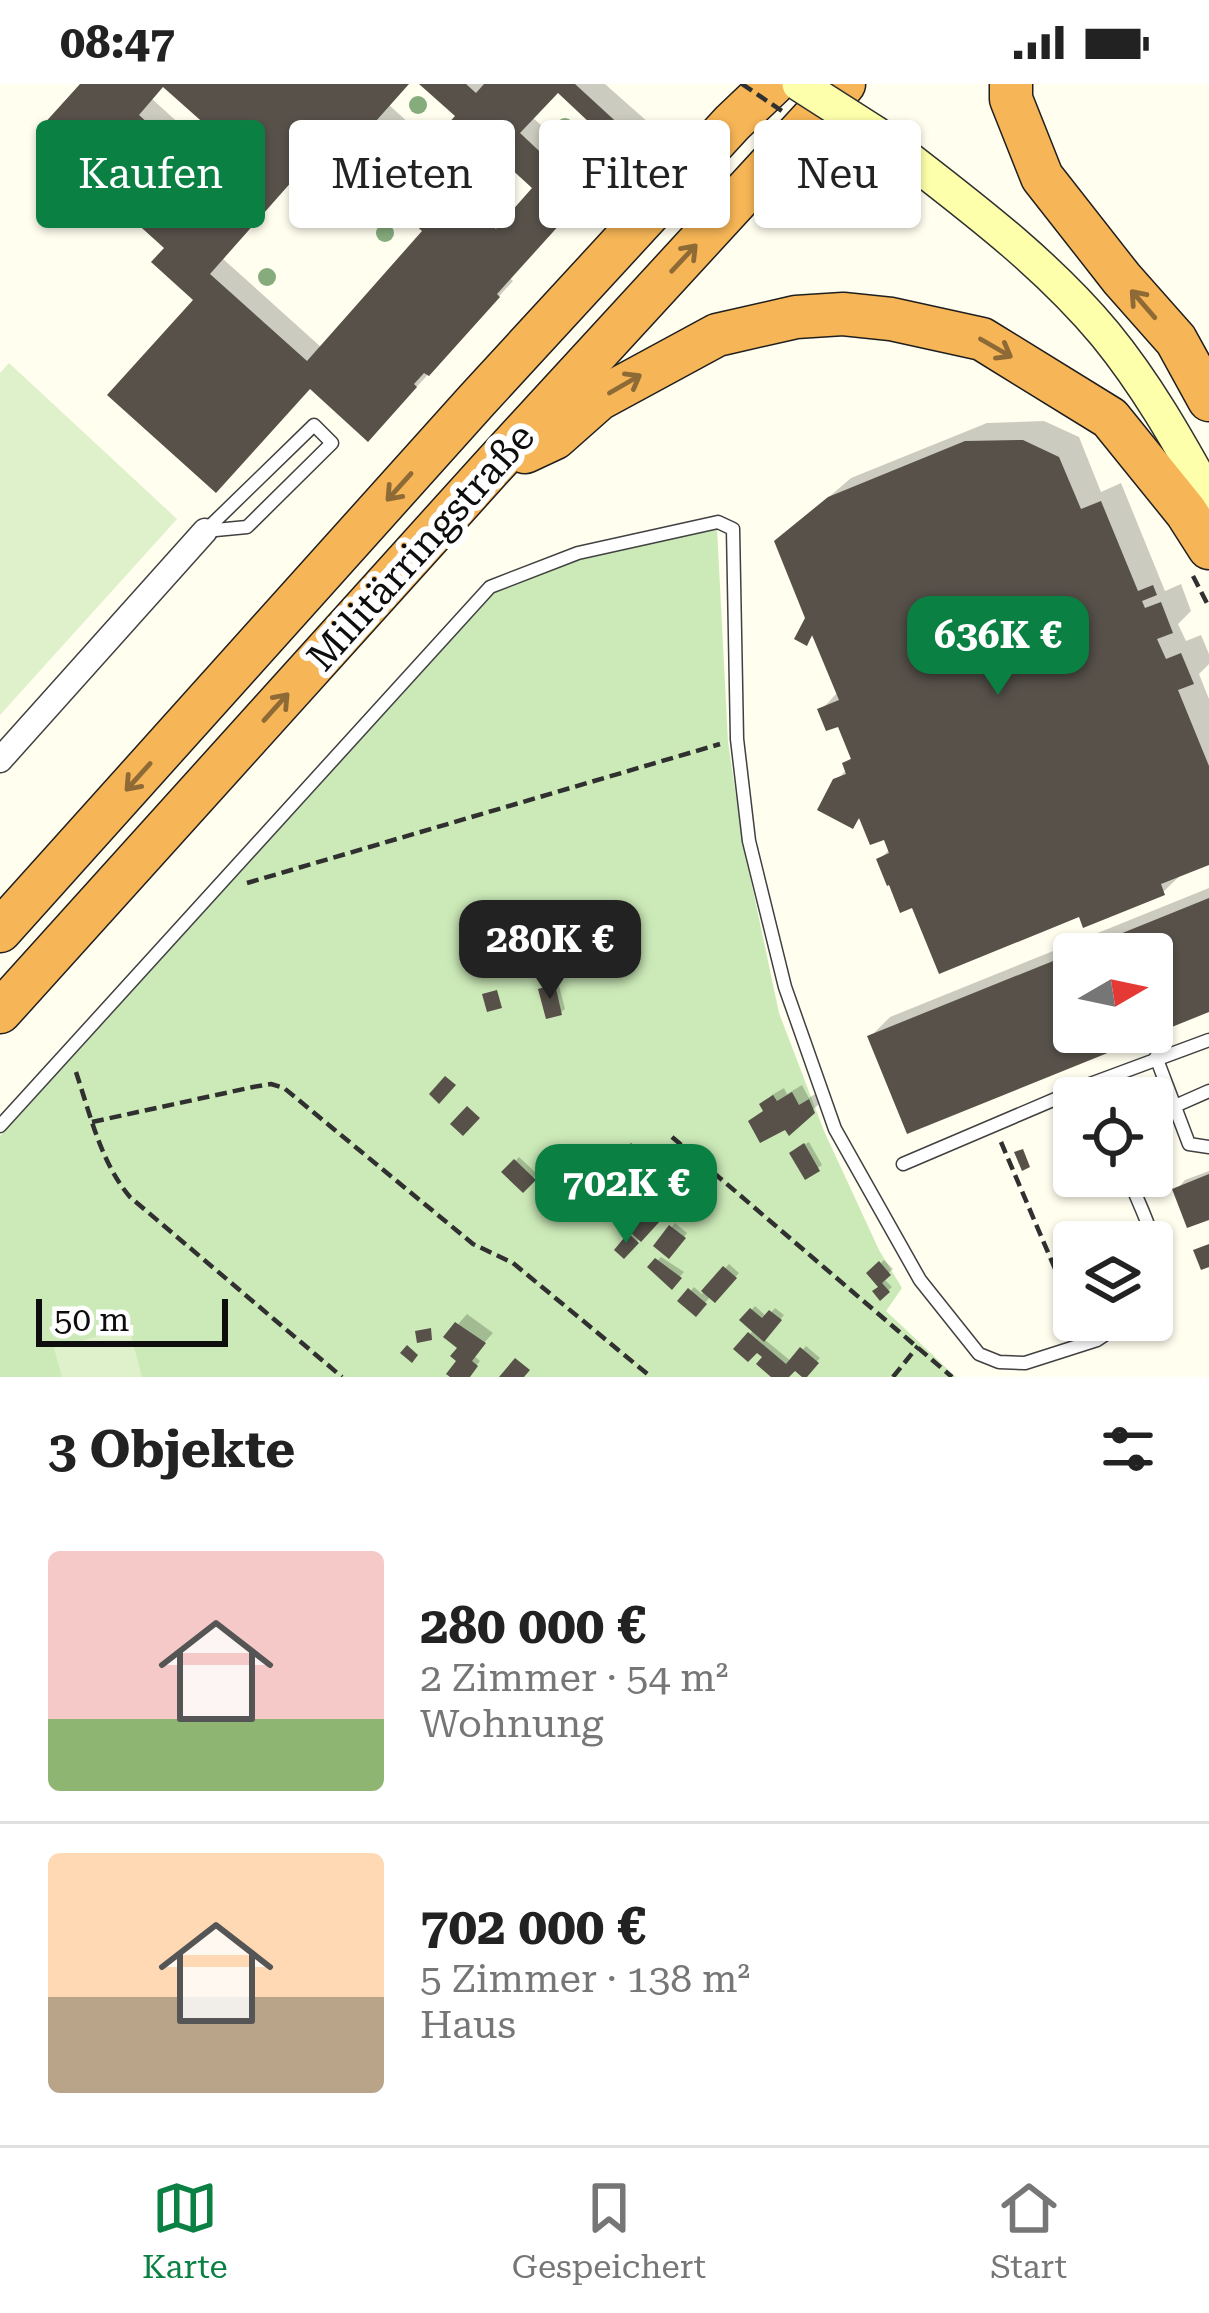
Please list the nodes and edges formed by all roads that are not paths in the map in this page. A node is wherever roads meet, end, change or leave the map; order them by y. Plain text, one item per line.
1 (757, 84) edge
2 (773, 84) edge
3 (799, 84) edge
4 (844, 84) edge
5 (1011, 84) edge
6 (733, 123) junction
7 (1209, 400) edge
8 (491, 468) junction
9 (1209, 496) edge
10 (205, 531) junction
11 (1209, 548) edge
12 (0, 760) edge
13 (0, 931) edge
14 (0, 1012) edge
15 (1209, 1040) edge
16 (1156, 1058) junction
17 (1108, 1077) edge
18 (1209, 1091) edge
19 (1053, 1100) edge
20 (1175, 1106) junction
21 (0, 1126) edge
22 (1209, 1148) edge
23 (903, 1164) dead end
24 (1094, 1341) edge

1 - 6 highway
2 - 6 highway, Militärringstraße
3 - 9 main road, bridge
8 -> 4 highway, Militärringstraße
7 -> 5 highway
6 -> 13 highway, Militärringstraße
8 -> 11 highway
14 -> 8 highway, Militärringstraße
10 - 10 lane
10 - 12 street
15 - 16 lane
16 - 17 lane
16 - 20 lane
18 - 20 lane
19 - 23 lane
20 - 22 lane
21 - 24 lane

